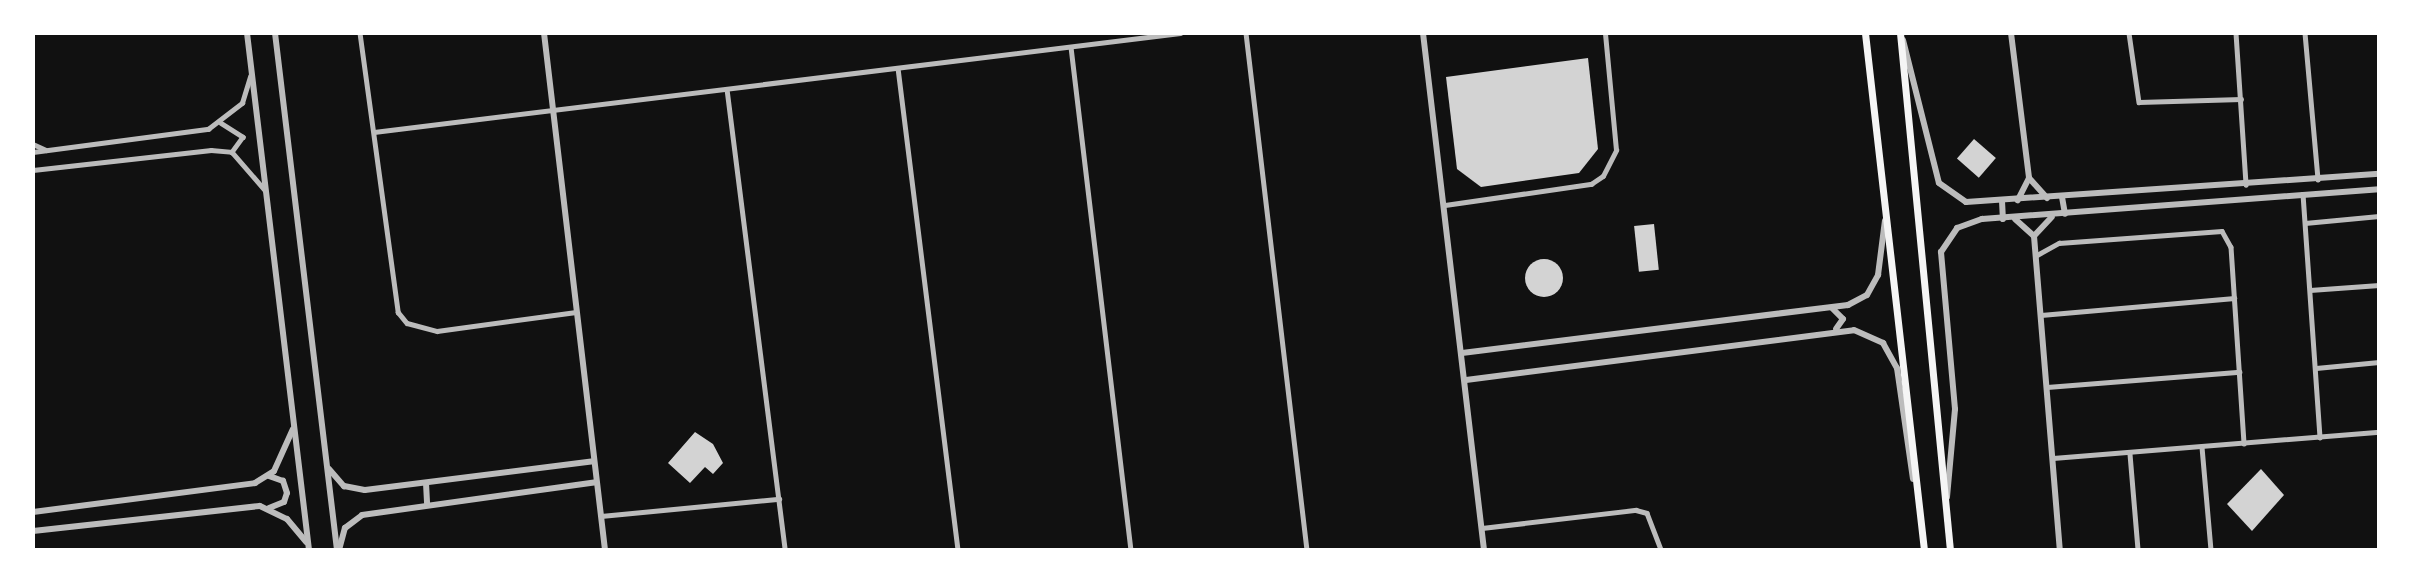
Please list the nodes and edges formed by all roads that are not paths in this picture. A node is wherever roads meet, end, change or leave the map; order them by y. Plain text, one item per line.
1 (247, 33) edge
2 (275, 33) edge
3 (360, 33) edge
4 (544, 33) edge
5 (1180, 33) edge
6 (1246, 33) edge
7 (1423, 33) edge
8 (1605, 33) edge
9 (1865, 33) edge
10 (1901, 33) edge
11 (2011, 33) edge
12 (2129, 33) edge
13 (2236, 33) edge
14 (2305, 33) edge
15 (1071, 47) junction
16 (898, 68) junction
17 (252, 69) junction
18 (727, 89) junction
19 (2241, 99) junction
20 (552, 110) junction
21 (221, 123) junction
22 (374, 132) junction
23 (33, 144) edge
24 (47, 150) junction
25 (33, 152) edge
26 (232, 152) junction
27 (33, 170) edge
28 (2379, 174) edge
29 (2029, 178) junction
30 (2318, 179) junction
31 (2246, 185) junction
32 (2379, 189) edge
33 (266, 191) junction
34 (2303, 194) junction
35 (2062, 197) junction
36 (2047, 198) junction
37 (2018, 200) junction
38 (2002, 201) junction
39 (1445, 205) junction
40 (2065, 214) junction
41 (2053, 216) junction
42 (2379, 216) edge
43 (1885, 218) junction
44 (2014, 218) junction
45 (2003, 219) junction
46 (2305, 223) junction
47 (2034, 236) junction
48 (2036, 259) junction
49 (2379, 285) edge
50 (2311, 290) junction
51 (2234, 298) junction
52 (1829, 309) junction
53 (576, 312) junction
54 (2041, 315) junction
55 (1835, 330) junction
56 (1462, 353) junction
57 (2379, 362) edge
58 (2316, 368) junction
59 (2239, 372) junction
60 (1465, 380) junction
61 (2048, 387) junction
62 (294, 421) junction
63 (2379, 432) edge
64 (2320, 437) junction
65 (2244, 444) junction
66 (2202, 447) junction
67 (2130, 454) junction
68 (2053, 458) junction
69 (325, 461) junction
70 (593, 461) junction
71 (269, 476) junction
72 (596, 482) junction
73 (426, 484) junction
74 (779, 499) junction
75 (428, 503) junction
76 (1947, 503) junction
77 (267, 508) junction
78 (33, 512) edge
79 (601, 516) junction
80 (1482, 528) junction
81 (33, 531) edge
82 (308, 547) edge
83 (338, 550) edge
84 (605, 550) edge
85 (785, 550) edge
86 (958, 550) edge
87 (1131, 550) edge
88 (1307, 550) edge
89 (1484, 550) edge
90 (1661, 550) edge
91 (1923, 550) edge
92 (1950, 550) edge
93 (2060, 550) edge
94 (2138, 550) edge
95 (2211, 550) edge

1 - 17 street
2 - 69 street
3 - 22 street
4 - 20 street
5 - 15 street
6 - 88 street
7 - 39 street
8 - 39 street
9 - 43 main road
10 - 38 street
10 - 76 main road
11 - 29 street
12 - 19 street
13 - 19 street
14 - 30 street
15 - 16 street
15 - 87 street
16 - 18 street
16 - 86 street
17 - 21 street
17 - 33 street
18 - 20 street
18 - 74 street
19 - 31 street
20 - 22 street
20 - 53 street
21 - 24 street
21 - 26 street
22 - 53 street
23 - 24 street
24 - 25 street
26 - 27 street
26 - 33 street
28 - 30 street
29 - 36 street
29 - 37 street
30 - 31 street
31 - 35 street
32 - 34 street
33 - 62 street
34 - 40 street
34 - 46 street
35 - 36 street
35 - 40 street
36 - 37 street
37 - 38 street
38 - 45 street
39 - 56 street
40 - 41 street
41 - 44 street
41 - 47 street
42 - 46 street
43 - 52 street
43 - 91 main road
44 - 45 street
44 - 47 street
45 - 76 street
46 - 50 street
47 - 48 street
48 - 51 street
48 - 54 street
49 - 50 street
50 - 58 street
51 - 54 street
51 - 59 street
52 - 55 street
52 - 56 street
53 - 70 street
54 - 61 street
55 - 60 street
55 - 91 street
56 - 60 street
57 - 58 street
58 - 64 street
59 - 61 street
59 - 65 street
60 - 80 street
61 - 68 street
62 - 71 street
62 - 82 street
63 - 64 street
64 - 65 street
65 - 66 street
66 - 67 street
66 - 95 street
67 - 68 street
67 - 94 street
68 - 93 street
69 - 73 street
69 - 83 street
70 - 72 street
70 - 73 street
71 - 77 street
71 - 78 street
72 - 75 street
72 - 79 street
73 - 75 street
74 - 79 street
74 - 85 street
75 - 83 street
76 - 92 main road
77 - 81 street
77 - 82 street
79 - 84 street
80 - 89 street
80 - 90 street

